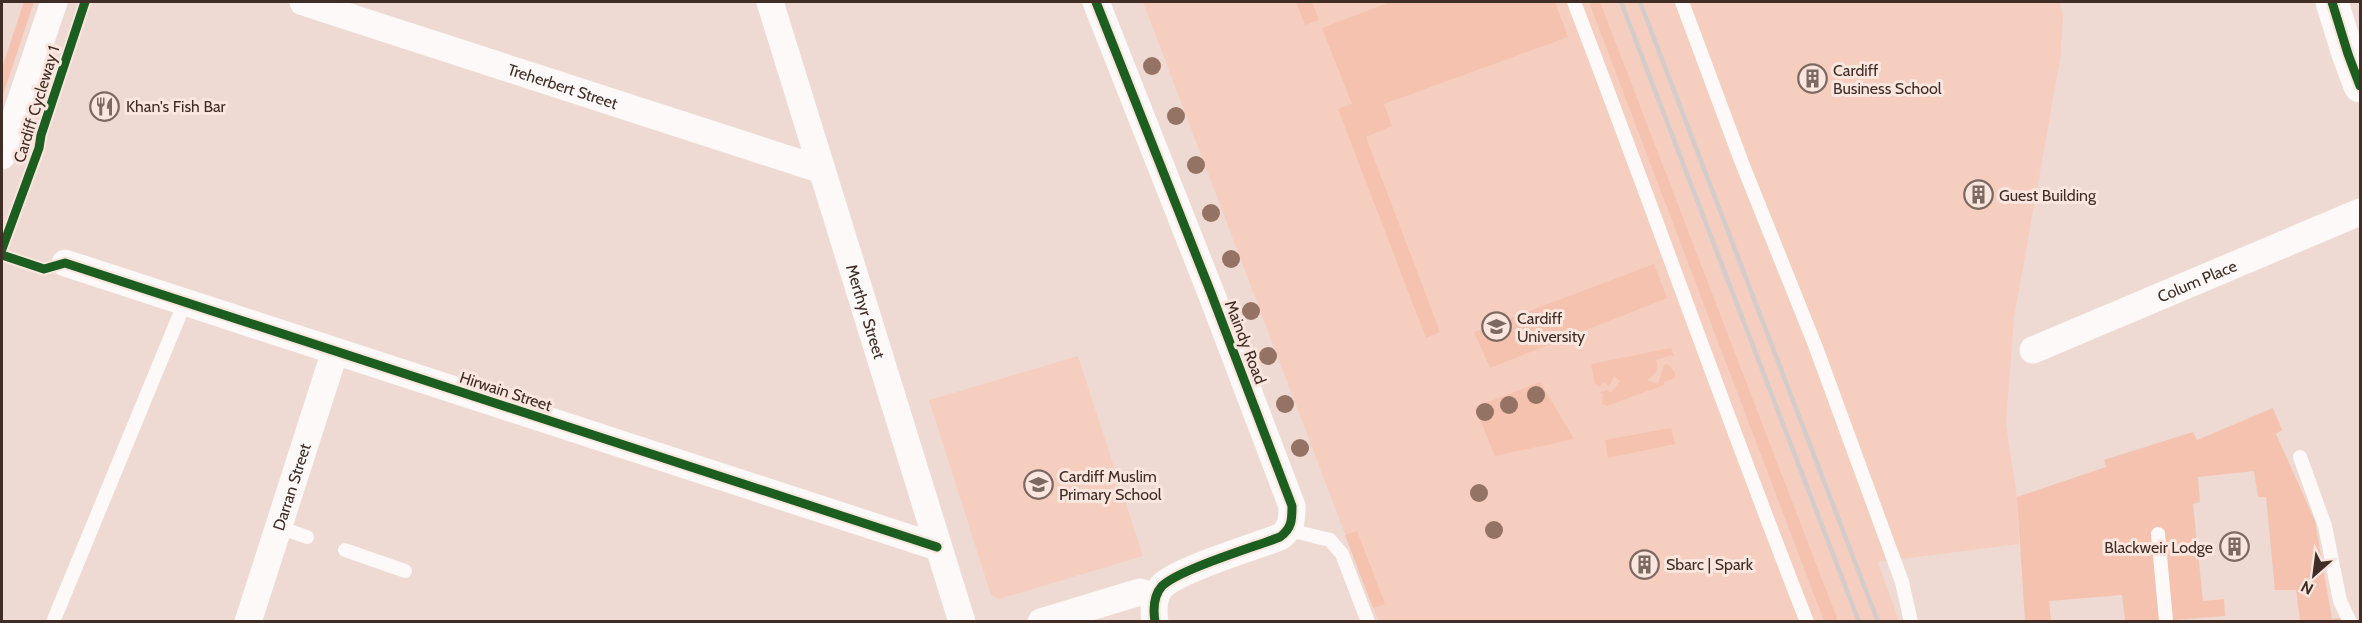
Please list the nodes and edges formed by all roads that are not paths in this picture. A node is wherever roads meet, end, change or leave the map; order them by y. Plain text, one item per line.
1 (54, 2) edge
2 (303, 2) edge
3 (770, 2) edge
4 (1096, 2) edge
5 (1574, 2) edge
6 (1682, 2) edge
7 (2332, 2) edge
8 (2361, 86) edge
9 (2, 156) edge
10 (822, 170) junction
11 (2361, 212) edge
12 (65, 263) dead end
13 (185, 302) junction
14 (2033, 350) dead end
15 (335, 351) junction
16 (2300, 457) dead end
17 (278, 527) junction
18 (1289, 530) junction
19 (2158, 534) dead end
20 (307, 537) dead end
21 (938, 547) junction
22 (345, 550) dead end
23 (405, 572) dead end
24 (1155, 609) edge
25 (53, 621) edge
26 (248, 621) edge
27 (962, 621) edge
28 (1041, 621) edge
29 (1368, 621) edge
30 (1807, 621) edge
31 (1911, 621) edge
32 (2166, 621) edge
33 (2350, 621) edge

1 - 9 street
2 - 10 street, Treherbert Street
3 - 10 street, Merthyr Street
4 - 18 street, Maindy Road
5 - 30 lane
6 - 31 lane
7 - 8 street
10 - 21 street, Merthyr Street
11 - 14 street, Colum Place
12 - 13 street, Hirwain Street
13 - 15 street, Hirwain Street
13 - 25 lane
15 - 17 street, Darran Street
15 - 21 street, Hirwain Street
16 - 33 lane
17 - 20 lane
17 - 26 street, Darran Street
18 - 24 street
18 - 29 lane
19 - 32 lane
21 - 27 street, Merthyr Street
22 - 23 lane
24 - 28 street

